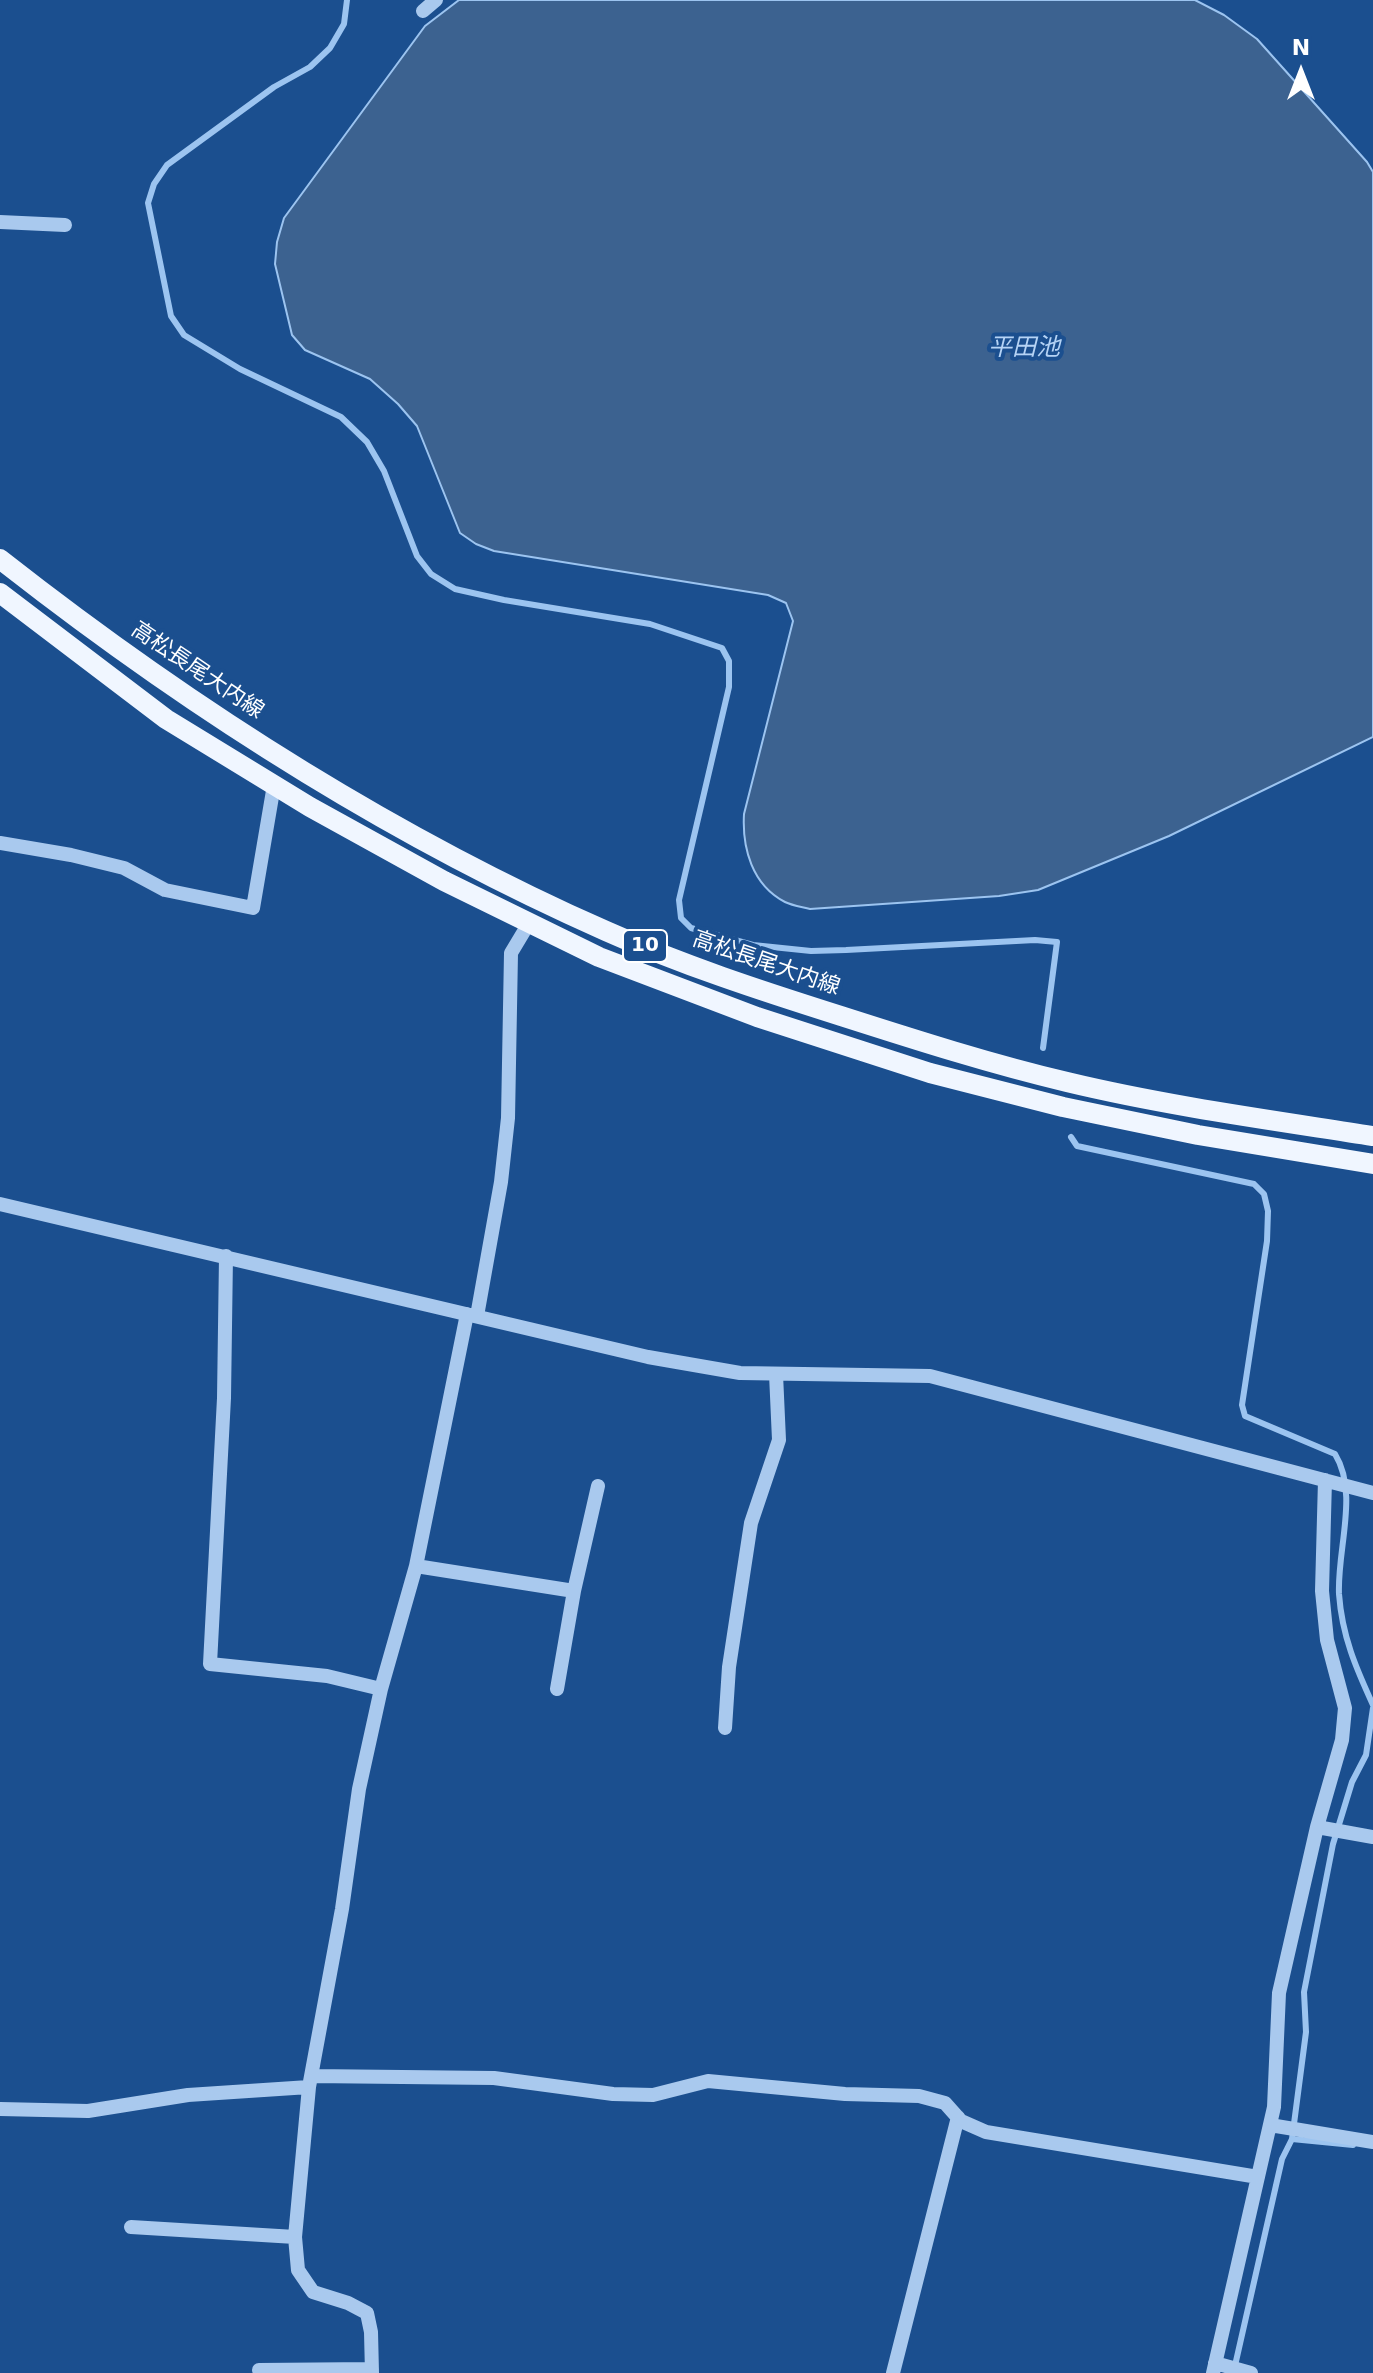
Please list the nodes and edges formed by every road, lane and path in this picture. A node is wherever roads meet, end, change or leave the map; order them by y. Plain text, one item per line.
1 (436, 0) edge
2 (423, 11) dead end
3 (0, 222) edge
4 (65, 225) dead end
5 (0, 559) edge
6 (0, 593) edge
7 (274, 785) junction
8 (0, 843) edge
9 (529, 923) junction
10 (1373, 1136) edge
11 (1373, 1164) edge
12 (0, 1204) edge
13 (226, 1256) junction
14 (472, 1315) junction
15 (776, 1374) junction
16 (1325, 1480) junction
17 (598, 1486) dead end
18 (1373, 1493) edge
19 (416, 1566) junction
20 (574, 1591) junction
21 (381, 1689) junction
22 (557, 1689) dead end
23 (725, 1728) dead end
24 (1317, 1827) junction
25 (1373, 1837) edge
26 (310, 2081) junction
27 (0, 2109) edge
28 (958, 2117) junction
29 (1270, 2125) junction
30 (1373, 2142) edge
31 (1258, 2177) junction
32 (131, 2227) dead end
33 (295, 2237) junction
34 (1214, 2368) edge
35 (259, 2370) dead end
36 (372, 2371) edge
37 (893, 2373) edge
38 (1251, 2373) edge

1 - 2 street
3 - 4 street
5 - 10 main road, 高松長尾大内線 / 10
6 - 7 main road, 10
7 - 8 street
7 - 9 main road, 10
9 - 11 main road, 10
9 - 14 street
12 - 13 street
13 - 14 street
13 - 21 street
14 - 15 street
14 - 19 street
15 - 16 street
15 - 23 street
16 - 18 street
16 - 24 street
17 - 20 street
19 - 20 street
19 - 21 street
20 - 22 street
21 - 26 street
24 - 25 street
24 - 29 street
26 - 27 street
26 - 28 street
26 - 33 street
28 - 31 street
28 - 37 street
29 - 30 street
29 - 31 street
31 - 34 street
32 - 33 street
33 - 36 street
34 - 38 street
35 - 36 street

